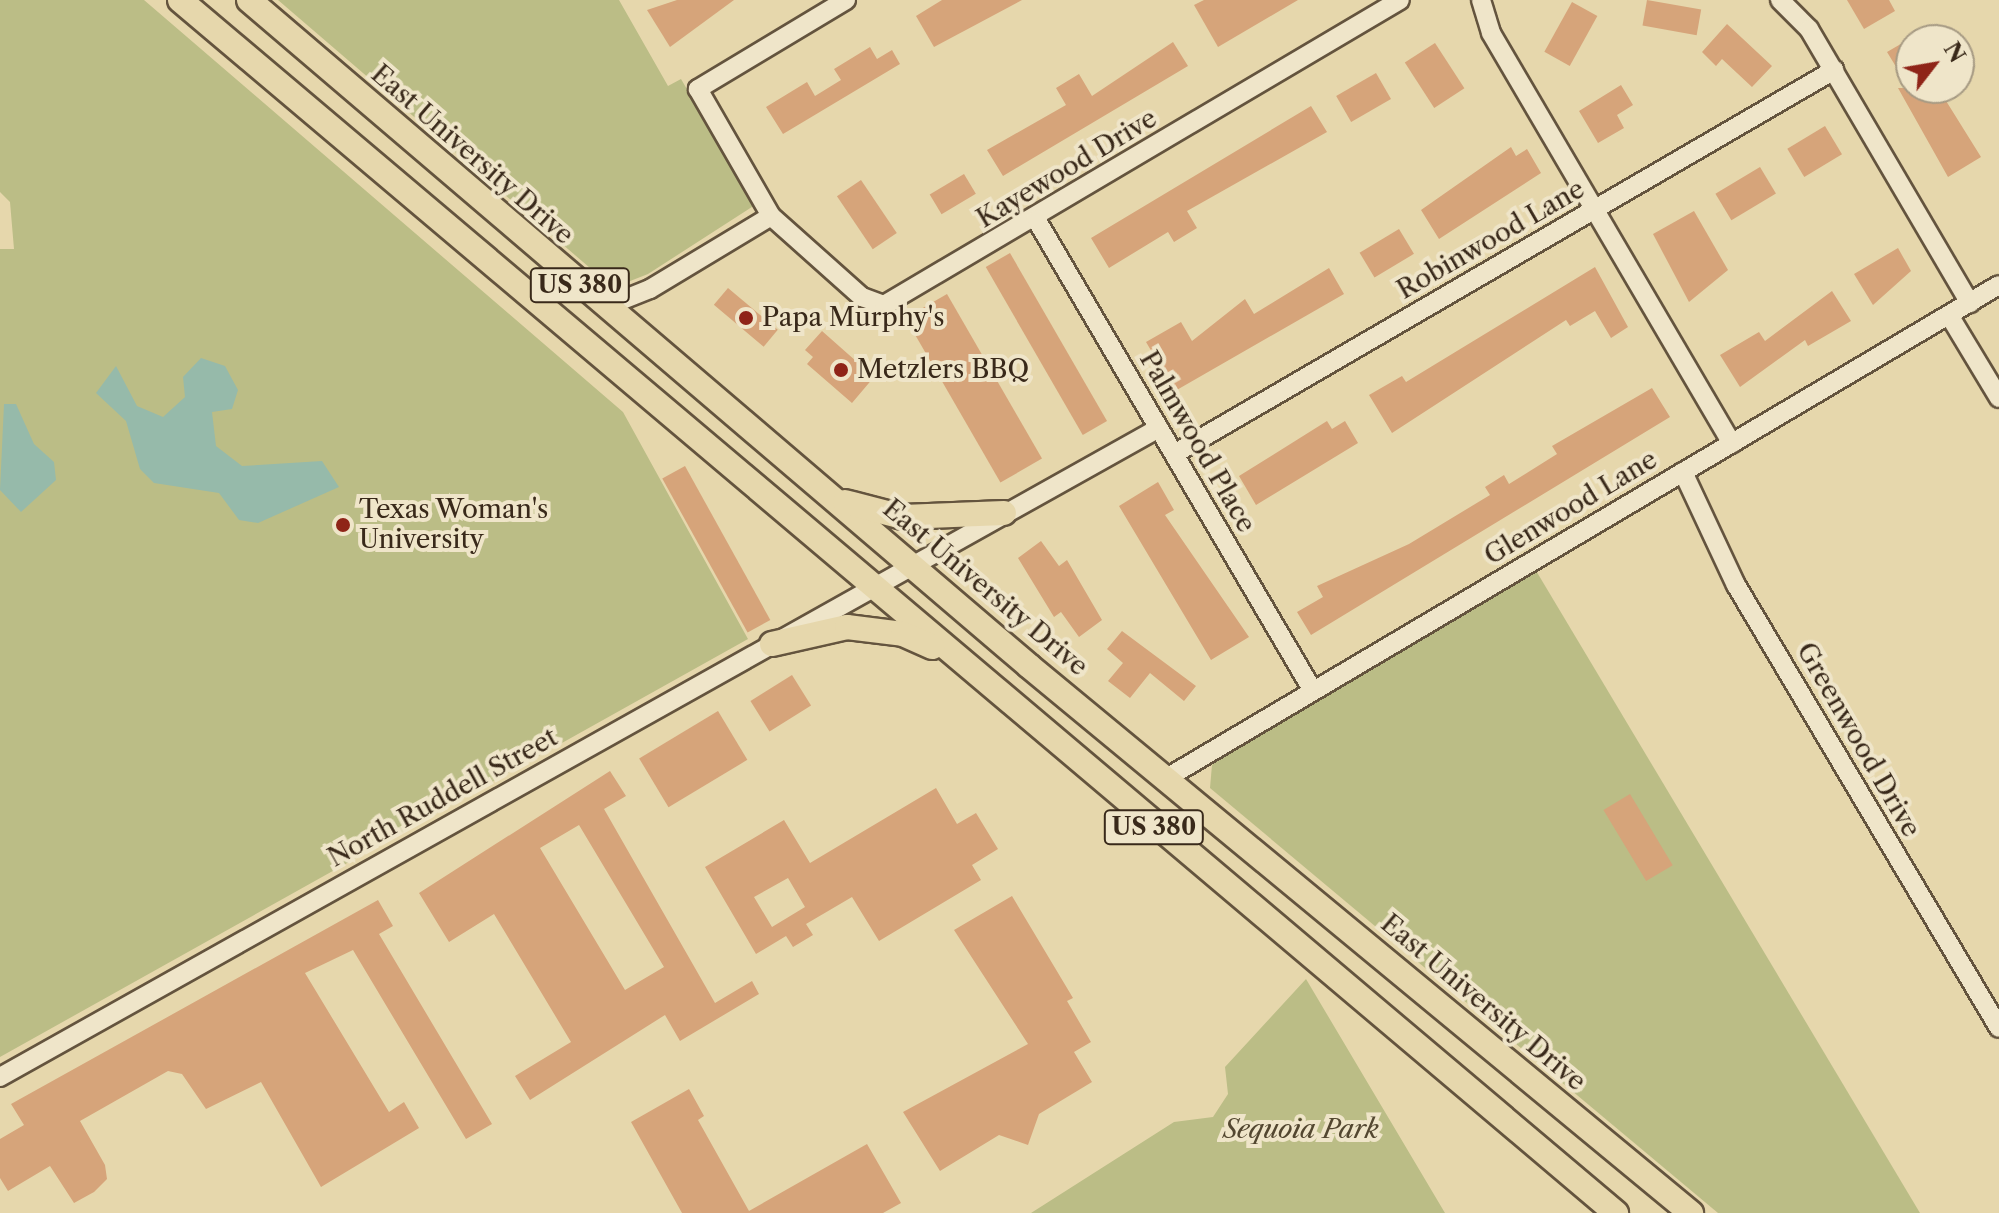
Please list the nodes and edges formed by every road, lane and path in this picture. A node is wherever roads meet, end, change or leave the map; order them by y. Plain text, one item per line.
1 (180, 0) edge
2 (249, 0) edge
3 (846, 0) edge
4 (1400, 0) edge
5 (1481, 0) edge
6 (1780, 0) edge
7 (1834, 70) junction
8 (1595, 209) junction
9 (771, 216) junction
10 (1036, 219) junction
11 (1999, 285) edge
12 (1970, 303) junction
13 (605, 307) junction
14 (1949, 315) junction
15 (1999, 398) edge
16 (1159, 428) junction
17 (1732, 444) junction
18 (1174, 454) junction
19 (1683, 472) junction
20 (838, 500) junction
21 (1004, 513) junction
22 (913, 566) junction
23 (874, 586) junction
24 (772, 644) junction
25 (966, 668) junction
26 (1313, 691) junction
27 (1170, 776) junction
28 (1999, 1000) edge
29 (1996, 1024) edge
30 (0, 1077) edge
31 (1616, 1213) edge
32 (1691, 1213) edge

1 - 23 main road, US 380
2 - 13 main road, East University Drive / US 380
3 - 9 street, Kayewood Drive
4 - 10 street, Kayewood Drive
5 - 8 street
6 - 7 street
7 - 8 street, Robinwood Lane
7 - 12 street
8 - 17 street
8 - 18 street, Robinwood Lane
9 - 10 street, Kayewood Drive
9 - 13 street
10 - 16 street, Palmwood Place
11 - 12 street, Glenwood Lane
12 - 14 street, Glenwood Lane
13 - 20 main road, East University Drive / US 380
14 - 15 street
14 - 17 street, Glenwood Lane
16 - 18 street, Palmwood Place
16 - 21 street
17 - 19 street, Glenwood Lane
18 - 26 street, Palmwood Place
19 - 26 street, Glenwood Lane
19 - 29 street, Greenwood Drive
20 - 21 main road
20 - 22 main road, East University Drive / US 380
21 - 22 street
22 - 23 street, North Ruddell Street
22 - 27 main road, East University Drive / US 380
23 - 24 street, North Ruddell Street
23 - 25 main road, US 380
24 - 25 main road
24 - 30 street, North Ruddell Street
25 - 31 main road, US 380
26 - 27 street, Glenwood Lane
27 - 32 main road, East University Drive / US 380
28 - 29 street

